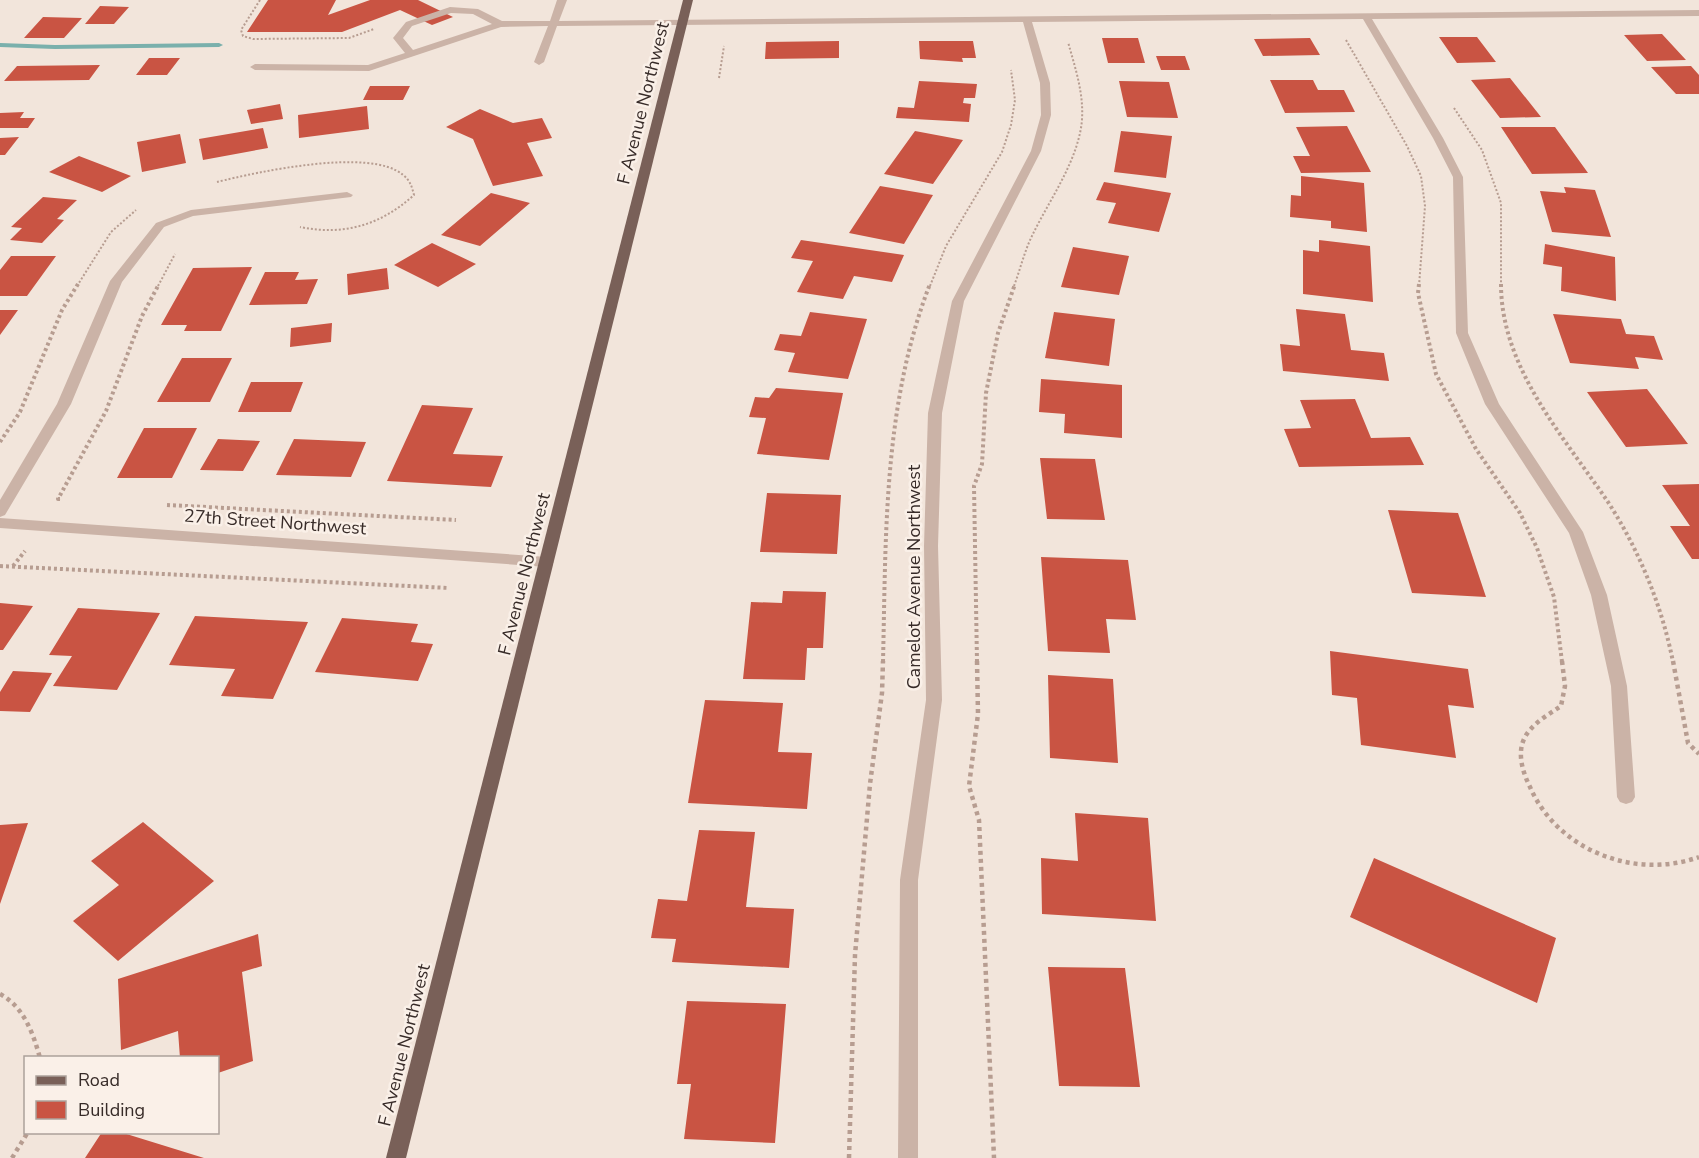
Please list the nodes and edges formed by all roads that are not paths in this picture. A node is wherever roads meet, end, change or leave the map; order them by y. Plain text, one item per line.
1 (562, 0) edge
2 (688, 0) edge
3 (1689, 0) edge
4 (1699, 12) edge
5 (1366, 16) junction
6 (1027, 19) junction
7 (683, 22) junction
8 (555, 23) junction
9 (500, 24) junction
10 (411, 54) junction
11 (539, 62) dead end
12 (255, 67) dead end
13 (347, 195) dead end
14 (0, 512) edge
15 (0, 523) edge
16 (547, 562) junction
17 (1626, 797) dead end
18 (396, 1158) edge
19 (908, 1158) edge

1 - 8 street
2 - 7 main road, F Avenue Northwest
3 - 4 street
4 - 5 street
5 - 6 street
5 - 17 street
6 - 7 street
6 - 19 street, Camelot Avenue Northwest
7 - 8 street
7 - 16 main road, F Avenue Northwest
8 - 9 street
8 - 11 street
9 - 10 street
9 - 10 street
10 - 12 street
13 - 14 street
15 - 16 street, 27th Street Northwest
16 - 18 main road, F Avenue Northwest

